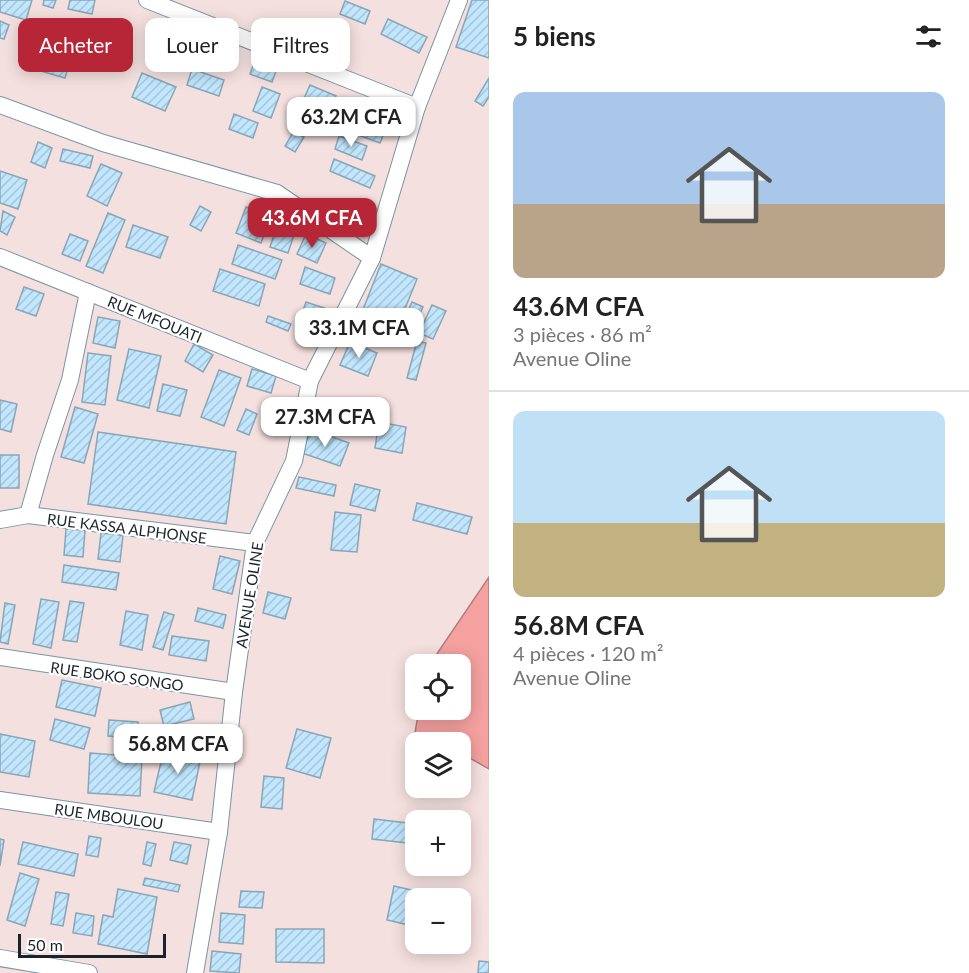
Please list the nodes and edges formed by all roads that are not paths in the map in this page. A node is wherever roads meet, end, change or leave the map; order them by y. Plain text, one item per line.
1 (147, 0) edge
2 (459, 0) edge
3 (0, 105) edge
4 (417, 107) junction
5 (0, 257) edge
6 (372, 258) junction
7 (88, 292) junction
8 (310, 381) junction
9 (28, 515) junction
10 (0, 520) edge
11 (255, 543) junction
12 (0, 657) edge
13 (234, 692) junction
14 (0, 800) edge
15 (219, 832) junction
16 (0, 958) edge
17 (89, 973) edge
18 (195, 973) edge

1 - 4 street
2 - 4 street, AVENUE OLINE
3 - 6 street
4 - 6 street, AVENUE OLINE
5 - 7 street, RUE MFOUATI
6 - 8 street, AVENUE OLINE
7 - 8 street, RUE MFOUATI
7 - 9 street
8 - 11 street, AVENUE OLINE
9 - 10 street, RUE KASSA ALPHONSE
9 - 11 street, RUE KASSA ALPHONSE
11 - 13 street, AVENUE OLINE
12 - 13 street, RUE BOKO SONGO
13 - 15 street, AVENUE OLINE
14 - 15 street, RUE MBOULOU
15 - 18 street, AVENUE OLINE
16 - 17 street

